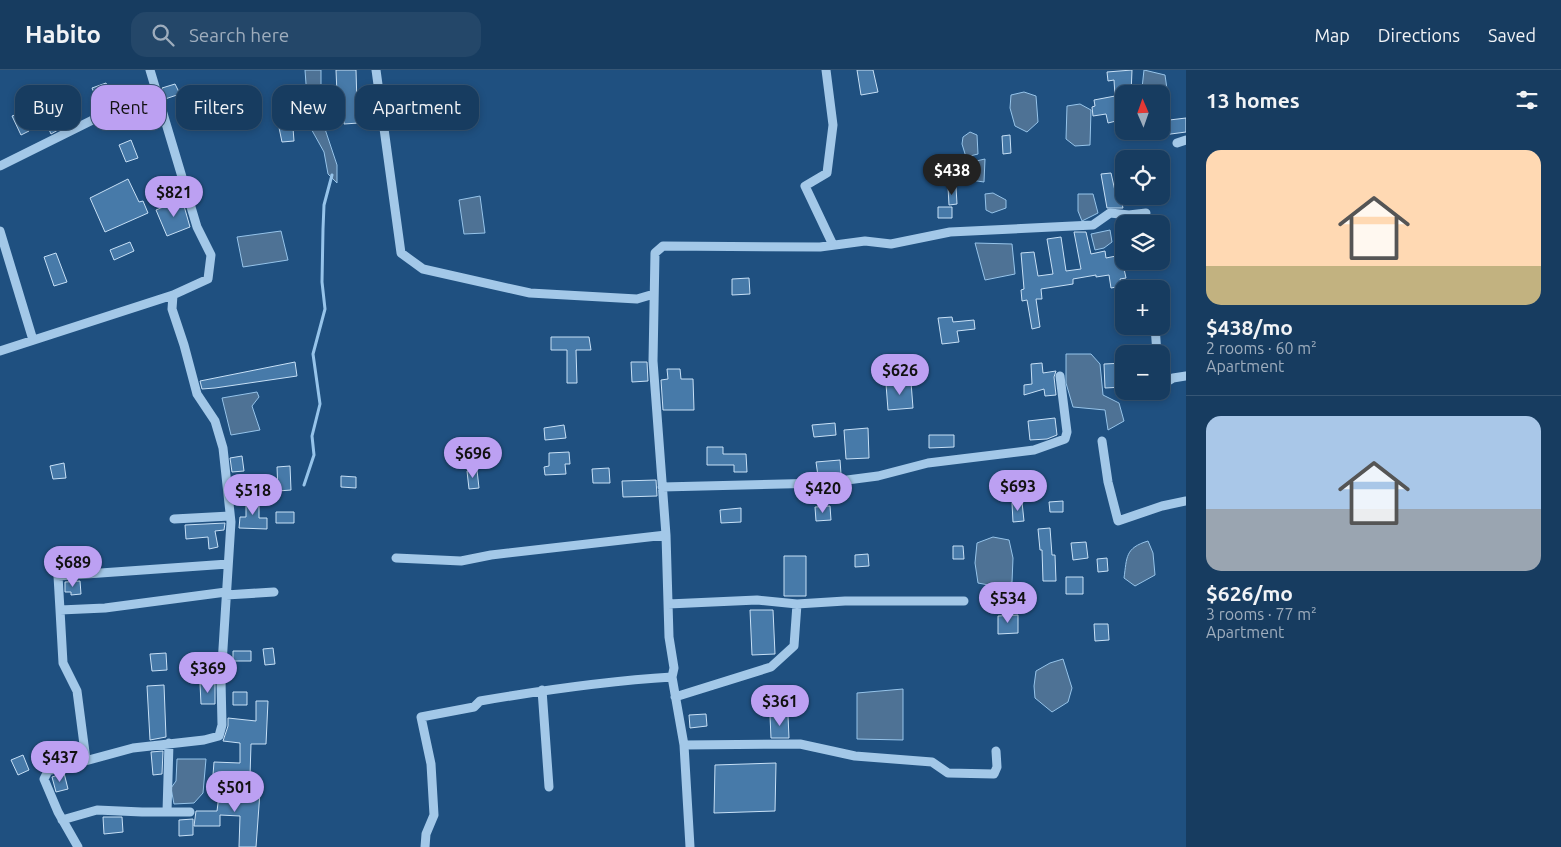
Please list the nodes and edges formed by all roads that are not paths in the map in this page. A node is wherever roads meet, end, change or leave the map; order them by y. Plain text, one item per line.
1 (150, 70) edge
2 (376, 70) edge
3 (826, 70) edge
4 (154, 85) edge
5 (91, 121) edge
6 (166, 124) edge
7 (0, 166) edge
8 (1146, 212) dead end
9 (0, 231) edge
10 (833, 245) junction
11 (654, 294) junction
12 (173, 296) junction
13 (33, 340) junction
14 (0, 351) edge
15 (1060, 376) dead end
16 (1186, 376) edge
17 (1170, 379) edge
18 (1102, 441) dead end
19 (662, 487) junction
20 (1186, 501) edge
21 (230, 516) junction
22 (174, 519) dead end
23 (666, 535) junction
24 (396, 558) dead end
25 (228, 564) junction
26 (274, 592) dead end
27 (226, 594) junction
28 (964, 601) dead end
29 (668, 604) junction
30 (797, 604) junction
31 (60, 610) junction
32 (672, 677) junction
33 (542, 690) junction
34 (675, 697) junction
35 (169, 744) junction
36 (684, 745) junction
37 (996, 751) dead end
38 (86, 760) junction
39 (549, 787) dead end
40 (167, 812) junction
41 (190, 812) dead end
42 (62, 820) junction
43 (78, 847) edge
44 (425, 847) edge
45 (690, 847) edge

1 - 4 street
2 - 11 street
3 - 10 street
5 - 7 street
6 - 12 street
8 - 10 street
9 - 13 street
10 - 11 street
11 - 19 street
12 - 13 street
12 - 21 street
13 - 14 street
15 - 19 street
16 - 17 street
18 - 20 street
19 - 23 street
21 - 22 street
21 - 25 street
23 - 24 street
23 - 29 street
25 - 27 street
25 - 31 street
26 - 27 street
27 - 31 street
27 - 35 street
28 - 30 street
29 - 30 street
29 - 32 street
30 - 34 street
31 - 38 street
32 - 33 street
32 - 34 street
33 - 39 street
33 - 44 street
34 - 36 street
35 - 38 street
35 - 40 street
36 - 37 street
36 - 45 street
38 - 42 street
40 - 41 street
40 - 42 street
42 - 43 street

